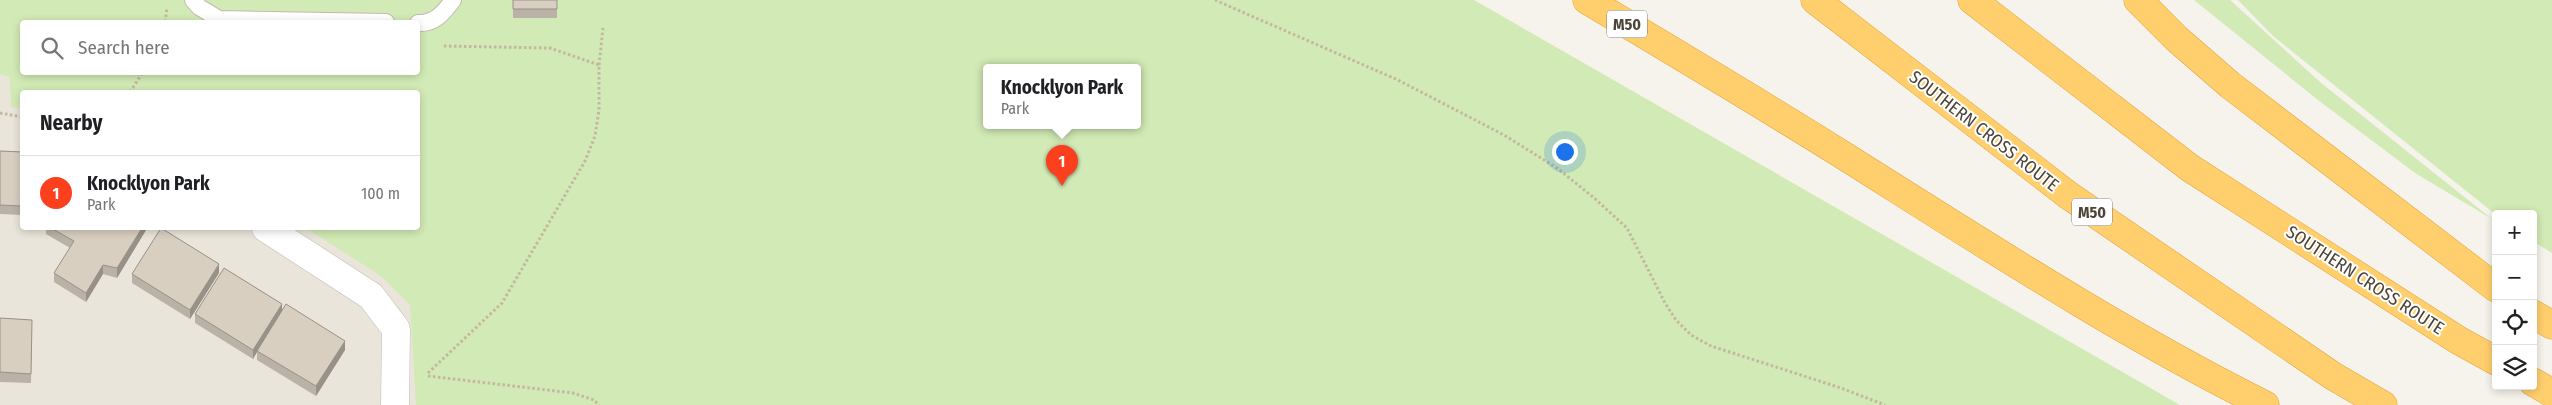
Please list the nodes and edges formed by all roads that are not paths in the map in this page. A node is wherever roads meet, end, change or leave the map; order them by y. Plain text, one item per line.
1 (193, 0) edge
2 (454, 0) edge
3 (1587, 0) edge
4 (1815, 0) edge
5 (1972, 0) edge
6 (2138, 0) edge
7 (275, 20) edge
8 (420, 23) edge
9 (269, 230) edge
10 (2492, 285) edge
11 (2537, 316) edge
12 (2552, 325) edge
13 (2492, 359) edge
14 (2537, 384) edge
15 (2552, 393) edge
16 (395, 405) edge
17 (2265, 405) edge
18 (2383, 405) edge

1 - 7 lane
2 - 8 lane
3 - 17 highway, M50
4 - 18 highway, SOUTHERN CROSS ROUTE / M50
5 - 13 highway, SOUTHERN CROSS ROUTE
6 - 10 highway
9 - 16 street
11 - 12 highway
14 - 15 highway

